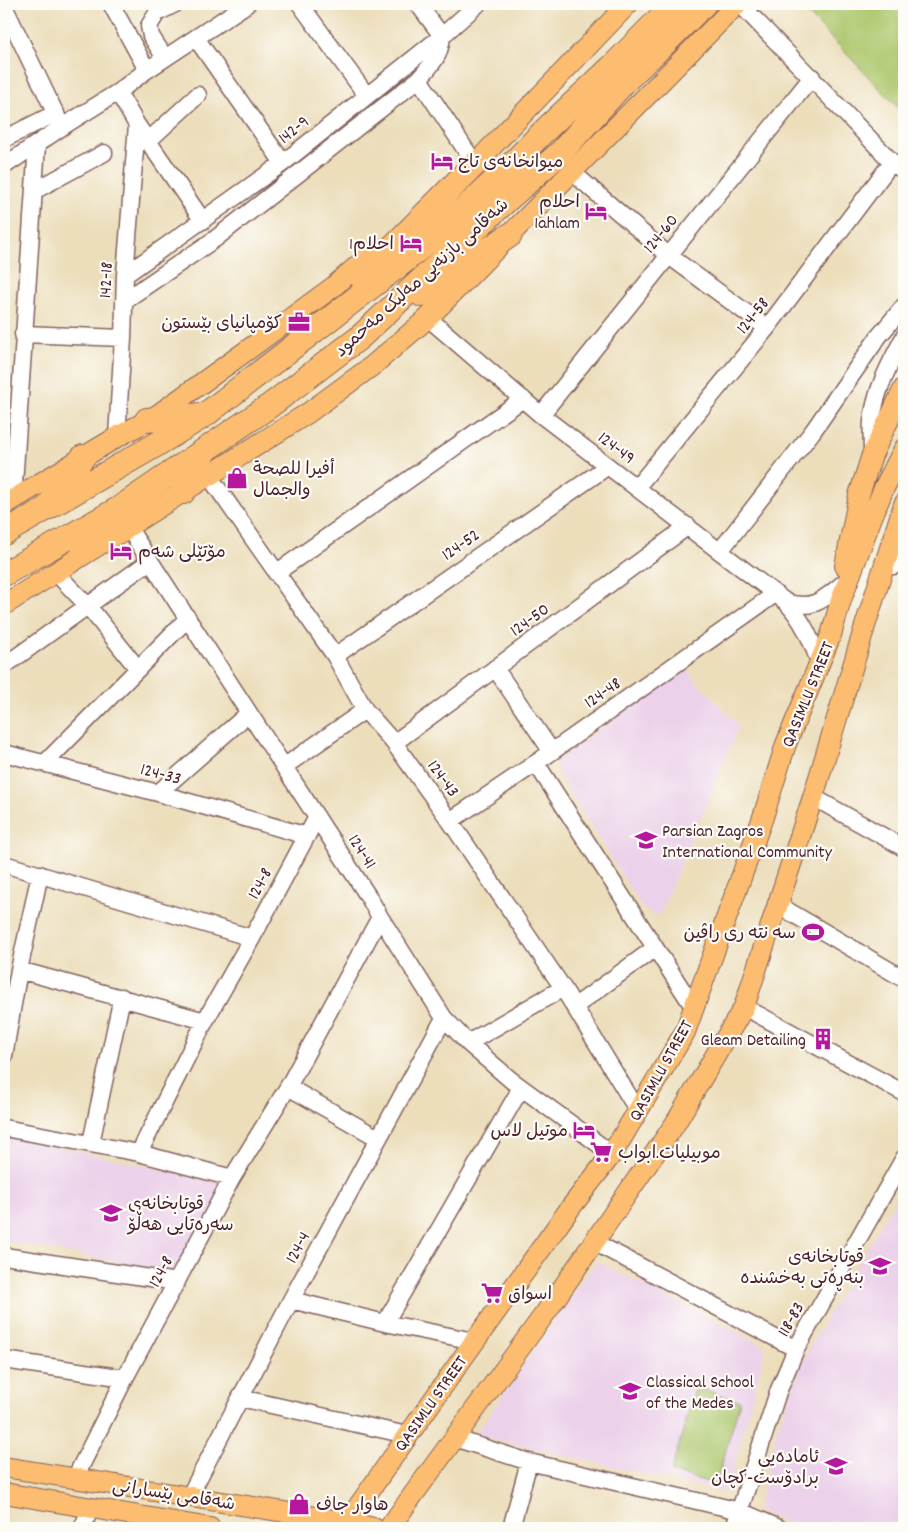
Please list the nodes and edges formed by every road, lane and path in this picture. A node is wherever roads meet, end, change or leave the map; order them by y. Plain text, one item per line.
1 (112, 4) edge
2 (175, 4) edge
3 (247, 4) edge
4 (300, 4) edge
5 (418, 4) edge
6 (478, 4) edge
7 (628, 4) edge
8 (674, 4) edge
9 (704, 4) edge
10 (739, 4) edge
11 (4, 6) edge
12 (227, 10) edge
13 (442, 36) junction
14 (196, 38) junction
15 (165, 58) junction
16 (147, 70) junction
17 (619, 74) junction
18 (812, 77) junction
19 (419, 79) junction
20 (118, 92) junction
21 (198, 95) dead end
22 (367, 96) junction
23 (59, 120) junction
24 (137, 125) junction
25 (4, 139) edge
26 (148, 141) junction
27 (37, 144) junction
28 (104, 153) dead end
29 (283, 163) junction
30 (475, 164) junction
31 (4, 166) edge
32 (898, 166) edge
33 (572, 172) junction
34 (34, 192) junction
35 (203, 221) junction
36 (510, 235) junction
37 (668, 255) junction
38 (125, 275) junction
39 (124, 301) junction
40 (904, 306) edge
41 (428, 318) junction
42 (767, 328) junction
43 (23, 334) junction
44 (904, 337) edge
45 (123, 338) junction
46 (359, 338) junction
47 (294, 346) junction
48 (904, 388) edge
49 (523, 399) junction
50 (205, 415) junction
51 (541, 415) junction
52 (148, 420) junction
53 (116, 437) junction
54 (904, 449) edge
55 (204, 452) junction
56 (872, 455) junction
57 (83, 457) junction
58 (10, 459) edge
59 (608, 466) junction
60 (209, 476) junction
61 (637, 487) junction
62 (183, 492) junction
63 (8, 502) edge
64 (46, 509) junction
65 (901, 511) edge
66 (688, 526) junction
67 (124, 529) junction
68 (4, 533) edge
69 (56, 544) junction
70 (904, 545) edge
71 (720, 550) junction
72 (150, 561) junction
73 (899, 562) edge
74 (55, 572) junction
75 (276, 573) junction
76 (4, 574) edge
77 (844, 588) junction
78 (780, 598) junction
79 (4, 605) edge
80 (88, 606) junction
81 (188, 618) junction
82 (865, 626) junction
83 (335, 656) junction
84 (820, 665) junction
85 (4, 666) edge
86 (496, 668) junction
87 (138, 669) junction
88 (365, 710) junction
89 (248, 713) junction
90 (394, 743) junction
91 (552, 752) junction
92 (4, 753) edge
93 (45, 763) junction
94 (536, 763) junction
95 (285, 766) junction
96 (158, 793) junction
97 (813, 797) junction
98 (317, 817) junction
99 (450, 821) junction
100 (307, 836) junction
101 (904, 848) edge
102 (4, 864) edge
103 (40, 874) junction
104 (778, 905) junction
105 (380, 918) junction
106 (252, 938) junction
107 (654, 948) junction
108 (19, 970) junction
109 (904, 979) edge
110 (563, 988) junction
111 (122, 997) junction
112 (574, 1007) junction
113 (744, 1007) junction
114 (694, 1008) junction
115 (444, 1018) junction
116 (205, 1021) junction
117 (468, 1043) junction
118 (4, 1056) edge
119 (288, 1087) junction
120 (521, 1088) junction
121 (904, 1094) edge
122 (638, 1111) junction
123 (4, 1128) edge
124 (378, 1138) junction
125 (91, 1143) junction
126 (138, 1153) junction
127 (612, 1154) junction
128 (904, 1158) edge
129 (232, 1178) junction
130 (594, 1242) junction
131 (4, 1256) edge
132 (177, 1282) junction
133 (290, 1300) junction
134 (385, 1323) junction
135 (474, 1341) junction
136 (796, 1348) junction
137 (4, 1360) edge
138 (125, 1378) junction
139 (240, 1398) junction
140 (407, 1435) junction
141 (454, 1438) junction
142 (529, 1462) junction
143 (4, 1467) edge
144 (74, 1478) junction
145 (4, 1493) edge
146 (189, 1497) junction
147 (91, 1508) junction
148 (740, 1511) junction
149 (345, 1525) edge
150 (189, 1526) edge
151 (82, 1528) edge
152 (210, 1528) edge
153 (374, 1528) edge
154 (389, 1528) edge
155 (511, 1528) edge
156 (734, 1528) edge
157 (779, 1528) edge

1 - 16 street
2 - 15 street
3 - 12 street
4 - 22 street
5 - 13 street
6 - 13 street, 142-9
7 - 30 main road
8 - 17 highway, شەقامی بازنەیی مەلیک مەحمود
9 - 17 highway, شەقامی بازنەیی مەلیک مەحمود
10 - 18 street
10 - 33 main road
11 - 23 street
12 - 14 street
13 - 19 street
13 - 22 street, 142-9
14 - 15 street
14 - 29 street
15 - 16 street
16 - 20 street
17 - 46 highway, شەقامی بازنەیی مەلیک مەحمود
17 - 47 highway, شەقامی بازنەیی مەلیک مەحمود
18 - 32 street
18 - 37 street, 124-60
19 - 30 street
19 - 39 street
20 - 23 street
20 - 24 street
21 - 26 street
22 - 29 street, 142-9
23 - 25 street
23 - 27 street
24 - 26 street
24 - 38 street, 142-18
26 - 35 street
27 - 31 street
27 - 34 street
28 - 34 street
29 - 35 street, 142-9
30 - 47 highway
30 - 52 main road
32 - 42 street, 124-58
33 - 36 main road
33 - 37 street
34 - 43 street
35 - 38 street, 142-9
36 - 41 main road
36 - 46 highway
37 - 42 street
37 - 51 street, 124-60
38 - 39 street, 142-18
39 - 45 street, 142-18
40 - 71 street
41 - 49 street, 124-49
41 - 60 main road
42 - 61 street, 124-58
43 - 45 street
43 - 58 street
44 - 56 street
45 - 53 street, 142-18
46 - 55 highway, شەقامی بازنەیی مەلیک مەحمود
47 - 50 highway, شەقامی بازنەیی مەلیک مەحمود
48 - 56 main road
49 - 51 street, 124-49
49 - 75 street
50 - 52 highway
50 - 64 highway, شەقامی بازنەیی مەلیک مەحمود
51 - 59 street, 124-49
52 - 53 main road
53 - 57 main road
54 - 77 main road, QASIMLU STREET
55 - 62 highway
55 - 69 highway, شەقامی بازنەیی مەلیک مەحمود
56 - 77 main road
57 - 63 main road
57 - 64 highway
58 - 63 street
59 - 61 street, 124-49
59 - 83 street, 124-52
60 - 62 main road
60 - 75 street, 124-43
61 - 66 street, 124-49
62 - 67 main road
64 - 68 highway, شەقامی بازنەیی مەلیک مەحمود
65 - 82 main road, QASIMLU STREET
66 - 71 street, 124-49
66 - 86 street, 124-50
67 - 69 highway
67 - 72 street, 124-41
67 - 74 main road
69 - 76 highway, شەقامی بازنەیی مەلیک مەحمود
70 - 73 main road
71 - 78 street, 124-49
72 - 80 street
72 - 81 street, 124-41
73 - 82 main road
74 - 79 main road
74 - 80 street
75 - 83 street, 124-43
77 - 78 street
77 - 84 main road, QASIMLU STREET
78 - 84 street, 124-49
78 - 91 street, 124-48
80 - 85 street
80 - 87 street
81 - 87 street
81 - 89 street, 124-41
82 - 97 main road, QASIMLU STREET
83 - 88 street, 124-43
84 - 114 main road, QASIMLU STREET
86 - 90 street, 124-50
86 - 91 street
87 - 93 street
88 - 90 street, 124-43
88 - 95 street
89 - 95 street, 124-41
89 - 96 street
90 - 99 street, 124-43
91 - 94 street, 124-48
92 - 93 street, 124-33
93 - 96 street, 124-33
94 - 99 street, 124-48
94 - 107 street
95 - 98 street, 124-41
96 - 100 street, 124-33
97 - 101 street
97 - 104 main road, QASIMLU STREET
98 - 100 street, 124-8
98 - 105 street, 124-41
99 - 110 street, 124-43
100 - 106 street, 124-8
102 - 103 street
103 - 106 street
103 - 108 street
104 - 109 street
104 - 113 main road, QASIMLU STREET
105 - 115 street, 124-41
105 - 119 street, 124-8
106 - 116 street, 124-8
107 - 112 street
107 - 114 street
108 - 111 street
108 - 118 street
110 - 112 street, 124-43
110 - 117 street
111 - 116 street
111 - 125 street
112 - 122 street, 124-43
113 - 121 street
113 - 130 main road, QASIMLU STREET
114 - 122 main road, QASIMLU STREET
115 - 117 street, 124-41
115 - 124 street, 124-4
116 - 126 street, 124-8
117 - 120 street, 124-41
119 - 124 street
119 - 129 street, 124-8
120 - 127 street, 124-41
120 - 134 street
122 - 127 main road, QASIMLU STREET
123 - 125 street
124 - 133 street, 124-4
125 - 126 street
126 - 129 street
127 - 135 main road, QASIMLU STREET
128 - 136 street, 118-83
129 - 132 street, 124-8
130 - 136 street
130 - 141 main road, QASIMLU STREET
131 - 132 street
132 - 138 street, 124-8
133 - 134 street
133 - 139 street, 124-4
134 - 135 street
135 - 140 main road, QASIMLU STREET
136 - 148 street, 118-83
137 - 138 street
138 - 144 street, 124-8
139 - 140 street
139 - 146 street, 124-4
140 - 149 main road, QASIMLU STREET
141 - 142 street
141 - 154 main road, QASIMLU STREET
142 - 148 street
142 - 155 street
143 - 144 main road, شەقامی بێسارانی
144 - 146 main road, شەقامی بێسارانی
145 - 147 main road, شەقامی بێسارانی
146 - 149 main road, شەقامی بێسارانی
147 - 150 main road, شەقامی بێسارانی
147 - 151 street
148 - 156 street, 118-83
148 - 157 street
149 - 153 main road, شەقامی بێسارانی
150 - 152 main road, شەقامی بێسارانی

